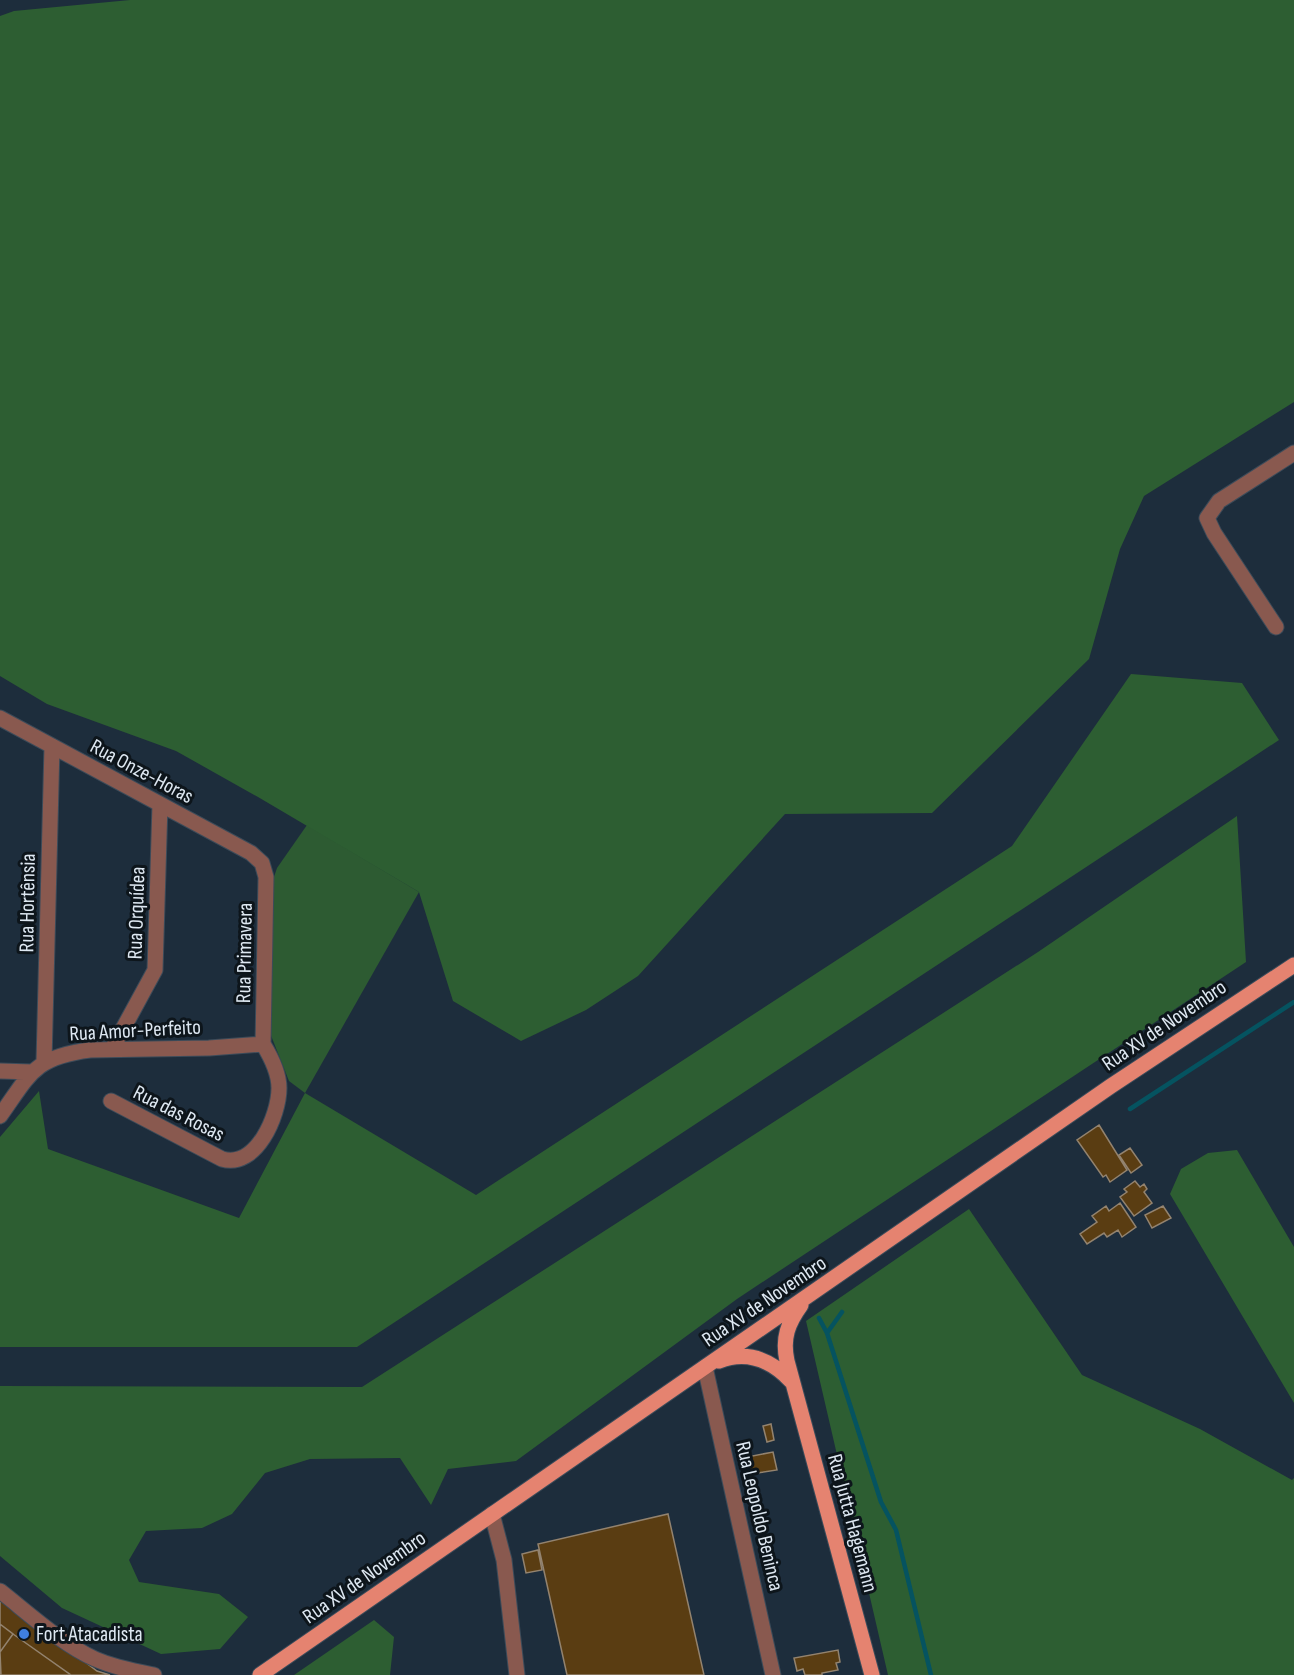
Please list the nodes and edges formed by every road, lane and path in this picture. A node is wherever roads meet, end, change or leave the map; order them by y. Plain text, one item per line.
1 (1294, 453) edge
2 (1276, 627) dead end
3 (0, 718) edge
4 (52, 746) junction
5 (160, 804) junction
6 (262, 862) joint
7 (1294, 965) edge
8 (263, 1044) junction
9 (112, 1049) junction
10 (44, 1062) junction
11 (0, 1071) edge
12 (32, 1072) junction
13 (111, 1101) dead end
14 (0, 1116) edge
15 (807, 1298) junction
16 (705, 1366) junction
17 (793, 1383) junction
18 (492, 1514) junction
19 (0, 1591) edge
20 (154, 1675) edge
21 (260, 1675) edge
22 (517, 1675) edge
23 (773, 1675) edge
24 (872, 1675) edge

1 - 2 street
3 - 4 street, Rua Onze-Horas
4 - 5 street, Rua Onze-Horas
4 - 10 street, Rua Hortênsia
5 - 6 street, Rua Onze-Horas
5 - 9 street, Rua Orquídea
6 - 8 street, Rua Primavera
7 - 15 main road, Rua XV de Novembro
8 - 9 street, Rua Amor-Perfeito
8 - 13 street, Rua das Rosas
9 - 10 street, Rua Amor-Perfeito
10 - 12 street, Rua Amor-Perfeito
11 - 12 street
12 - 14 street, Rua Amor-Perfeito
15 - 16 main road, Rua XV de Novembro
15 - 17 main road, Rua Jutta Hagemann
16 - 17 main road
16 - 18 main road, Rua XV de Novembro
16 - 23 street, Rua Leopoldo Beninca
17 - 24 main road, Rua Jutta Hagemann
18 - 21 main road, Rua XV de Novembro
18 - 22 street
19 - 20 street

